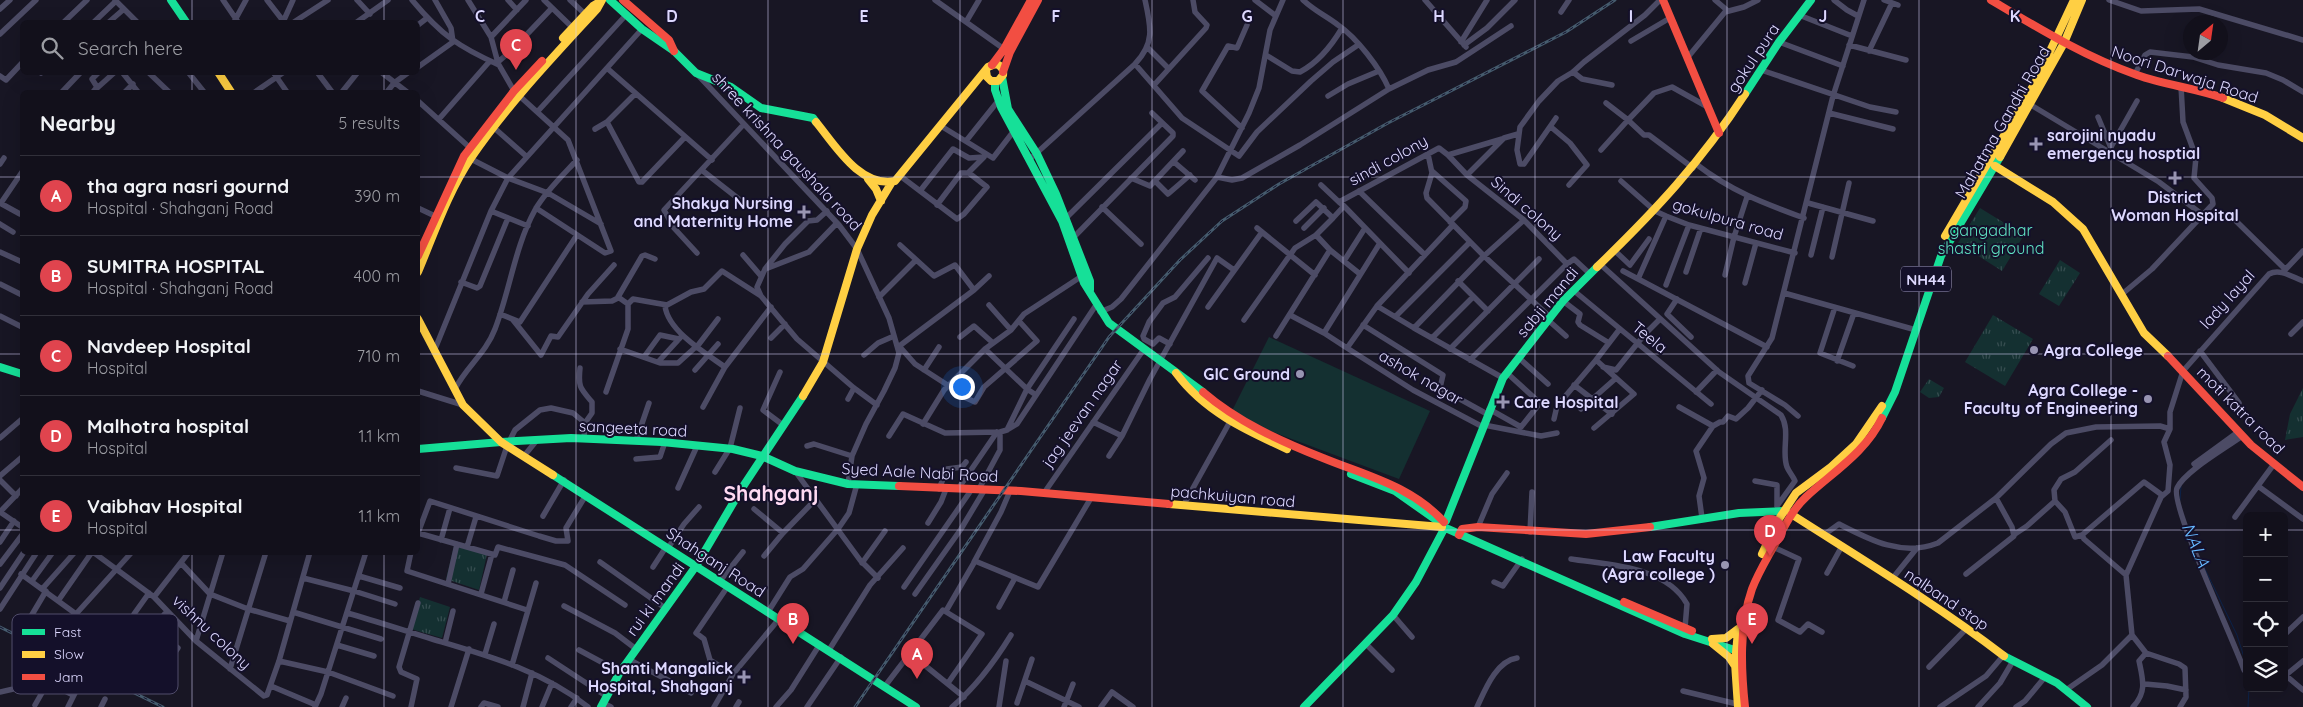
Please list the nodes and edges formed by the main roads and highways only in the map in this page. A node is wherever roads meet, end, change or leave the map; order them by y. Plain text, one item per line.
1 (171, 0) edge
2 (610, 0) edge
3 (623, 0) edge
4 (1031, 0) edge
5 (1038, 0) edge
6 (1662, 0) edge
7 (1811, 0) edge
8 (1990, 0) edge
9 (2074, 0) edge
10 (2082, 0) edge
11 (601, 1) edge
12 (185, 20) edge
13 (574, 29) junction
14 (2060, 41) junction
15 (674, 51) junction
16 (992, 64) junction
17 (220, 75) edge
18 (1003, 75) junction
19 (990, 78) junction
20 (231, 90) edge
21 (491, 125) junction
22 (1719, 133) junction
23 (2303, 138) edge
24 (467, 157) junction
25 (1995, 166) junction
26 (865, 176) junction
27 (892, 182) junction
28 (881, 201) junction
29 (1064, 219) junction
30 (1071, 239) junction
31 (420, 251) edge
32 (420, 267) edge
33 (1090, 290) junction
34 (420, 323) edge
35 (1913, 329) junction
36 (0, 367) edge
37 (20, 373) edge
38 (506, 443) junction
39 (420, 449) edge
40 (762, 456) junction
41 (2303, 487) edge
42 (1021, 491) joint
43 (1782, 510) junction
44 (1445, 526) junction
45 (1459, 533) junction
46 (696, 566) junction
47 (1668, 623) junction
48 (1738, 630) junction
49 (1713, 641) junction
50 (1739, 649) junction
51 (1735, 666) junction
52 (605, 703) edge
53 (906, 704) edge
54 (1740, 706) edge
55 (2082, 706) edge
56 (916, 707) edge
57 (1304, 707) edge

1 - 12 main road
2 - 15 main road
3 - 15 main road
4 - 16 main road
5 - 18 main road
6 - 22 main road
7 - 22 main road, gokul pura
8 - 14 main road, Noori Darwaja Road
9 - 14 main road, Mahatma Gandhi Road / NH44
10 - 14 main road, Mahatma Gandhi Road / NH44
11 - 13 main road
11 - 13 main road
13 - 21 main road
14 - 23 main road, Noori Darwaja Road
14 - 25 main road, Mahatma Gandhi Road / NH44
14 - 35 main road, Mahatma Gandhi Road / NH44
15 - 26 main road
16 - 18 main road
16 - 19 main road
17 - 20 main road
18 - 19 main road
18 - 29 main road
19 - 27 main road, rui ki mandi
19 - 29 main road
21 - 24 main road
21 - 24 main road
22 - 44 main road, sabji mandi
24 - 31 main road
24 - 32 main road
25 - 35 main road, Mahatma Gandhi Road / NH44
25 - 41 main road, moti katra road
26 - 27 main road
26 - 28 main road
27 - 28 main road, rui ki mandi
28 - 40 main road, rui ki mandi
29 - 30 main road
30 - 33 main road
30 - 33 main road
33 - 44 main road
34 - 38 main road, Shahganj Road
35 - 43 main road, Mahatma Gandhi Road / NH44
35 - 43 main road, Mahatma Gandhi Road / NH44
36 - 37 main road
38 - 39 main road, sangeeta road
38 - 40 main road, sangeeta road
38 - 46 main road, Shahganj Road
40 - 42 main road, Syed Aale Nabi Road
40 - 46 main road, rui ki mandi
42 - 44 main road, pachkuiyan road
43 - 45 main road
43 - 48 main road, Mahatma Gandhi Road / NH44
43 - 50 main road, Mahatma Gandhi Road / NH44
43 - 55 main road, nalband stop
44 - 45 main road
44 - 57 main road, sabji mandi
45 - 47 main road
46 - 52 main road, rui ki mandi
46 - 53 main road, Shahganj Road
47 - 49 main road
47 - 49 main road
48 - 49 main road
48 - 50 main road, Mahatma Gandhi Road / NH44
49 - 50 main road
49 - 51 main road
50 - 51 main road, Mahatma Gandhi Road / NH44
50 - 54 main road, Mahatma Gandhi Road / NH44
51 - 54 main road, Mahatma Gandhi Road / NH44
53 - 56 main road, Shahganj Road

